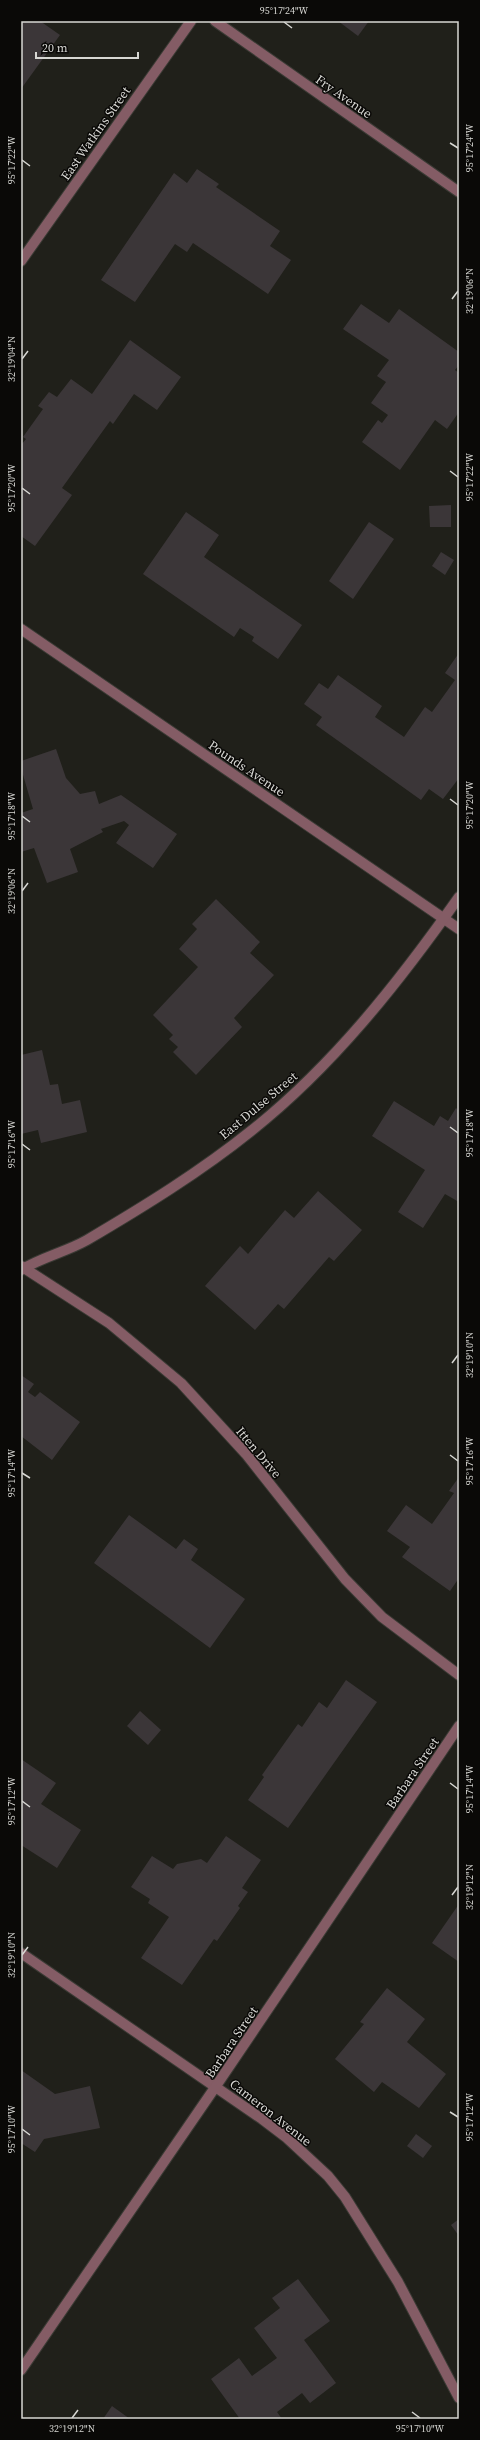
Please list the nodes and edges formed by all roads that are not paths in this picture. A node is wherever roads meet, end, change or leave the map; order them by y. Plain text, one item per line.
1 (191, 21) edge
2 (215, 21) edge
3 (459, 192) edge
4 (21, 261) edge
5 (21, 629) edge
6 (459, 897) edge
7 (443, 919) junction
8 (459, 930) edge
9 (22, 1268) edge
10 (459, 1675) edge
11 (459, 1726) edge
12 (21, 1953) edge
13 (216, 2086) junction
14 (21, 2370) edge
15 (459, 2398) edge

1 - 4 street, East Watkins Street
2 - 3 street, Fry Avenue
5 - 7 street, Pounds Avenue
6 - 7 street, East Dulse Street
7 - 8 street, Pounds Avenue
7 - 9 street, East Dulse Street
9 - 10 street, Itten Drive
11 - 13 street, Barbara Street
12 - 13 street, Cameron Avenue
13 - 14 street, Barbara Street
13 - 15 street, Cameron Avenue

